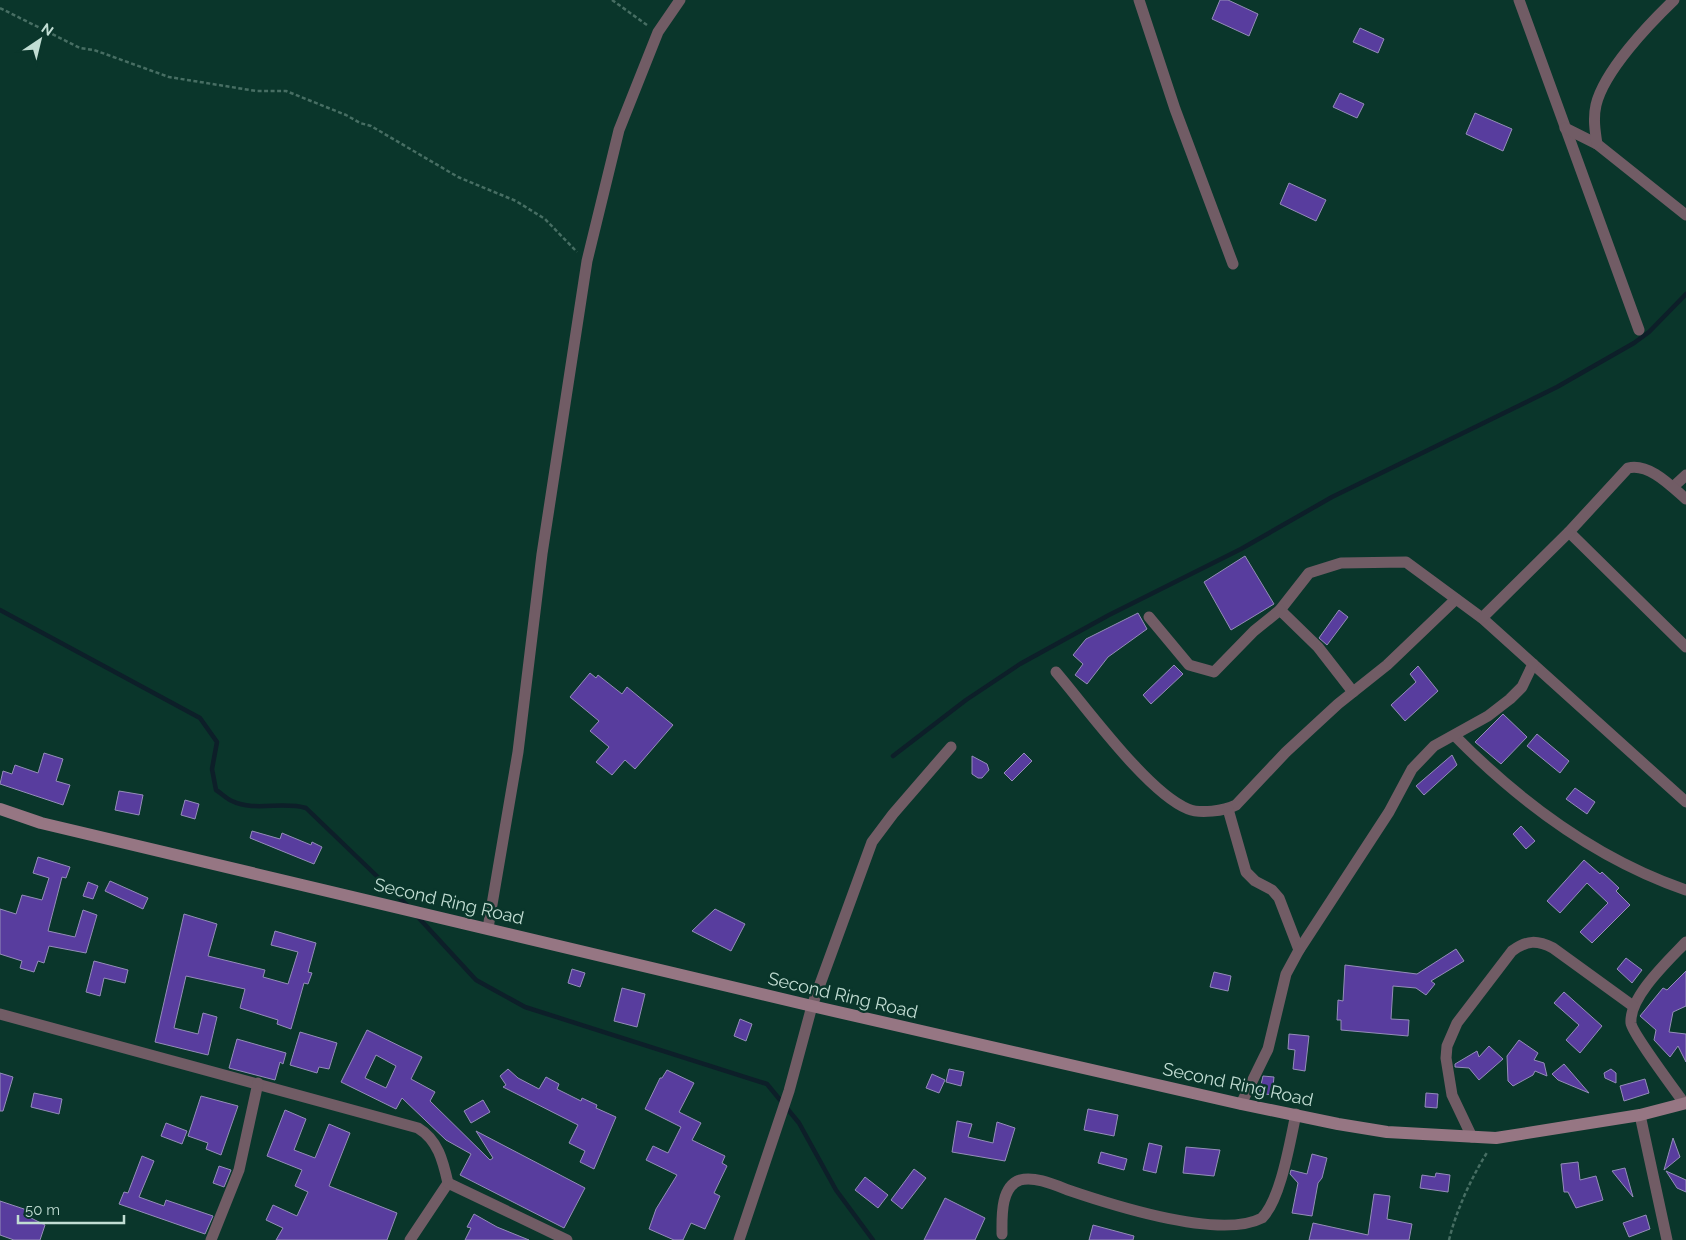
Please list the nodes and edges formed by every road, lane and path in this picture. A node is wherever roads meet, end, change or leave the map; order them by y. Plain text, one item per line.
1 (612, 0) edge
2 (680, 0) edge
3 (1139, 0) edge
4 (1519, 0) edge
5 (1674, 0) edge
6 (0, 8) edge
7 (658, 32) junction
8 (1565, 128) junction
9 (1597, 144) junction
10 (1686, 215) edge
11 (587, 262) junction
12 (1233, 264) dead end
13 (1640, 330) dead end
14 (1686, 475) edge
15 (1673, 487) junction
16 (1686, 499) edge
17 (1569, 532) junction
18 (1456, 599) junction
19 (1280, 610) junction
20 (1149, 617) dead end
21 (1482, 618) junction
22 (1686, 648) edge
23 (1533, 664) junction
24 (1056, 672) dead end
25 (1353, 692) junction
26 (1455, 736) junction
27 (951, 747) dead end
28 (1686, 802) edge
29 (0, 809) edge
30 (1228, 809) junction
31 (1686, 890) edge
32 (488, 928) junction
33 (1686, 942) edge
34 (1298, 950) junction
35 (812, 1006) junction
36 (1633, 1006) junction
37 (0, 1014) edge
38 (258, 1083) junction
39 (1685, 1103) edge
40 (1241, 1104) junction
41 (1296, 1114) junction
42 (1640, 1115) junction
43 (1472, 1137) junction
44 (1496, 1138) junction
45 (448, 1183) junction
46 (1002, 1234) dead end
47 (211, 1240) edge
48 (410, 1240) edge
49 (567, 1240) edge
50 (739, 1240) edge
51 (1449, 1240) edge
52 (1667, 1240) edge

1 - 7 path
2 - 7 street
3 - 12 street
4 - 8 street
5 - 9 street
6 - 11 path
7 - 11 street
8 - 9 street
8 - 13 street
9 - 10 street
11 - 32 street
14 - 15 street
15 - 16 street
15 - 17 street
17 - 21 street
17 - 22 street
18 - 19 street
18 - 21 street
18 - 25 street
19 - 20 street
19 - 25 street
21 - 23 street
23 - 26 street
23 - 28 street
24 - 30 street
25 - 30 street
26 - 31 street
26 - 34 street
27 - 35 street
29 - 32 main road, Second Ring Road
30 - 34 street
32 - 35 main road, Second Ring Road
33 - 36 street
34 - 40 street
35 - 40 main road, Second Ring Road
35 - 50 street
36 - 39 street
36 - 43 street
37 - 38 street
38 - 45 street
38 - 47 street
39 - 42 main road, Second Ring Road
40 - 41 main road, Second Ring Road
41 - 43 main road, Second Ring Road
41 - 46 street
42 - 44 main road, Second Ring Road
42 - 52 street
43 - 44 main road, Second Ring Road
44 - 51 path
45 - 48 street
45 - 49 street

